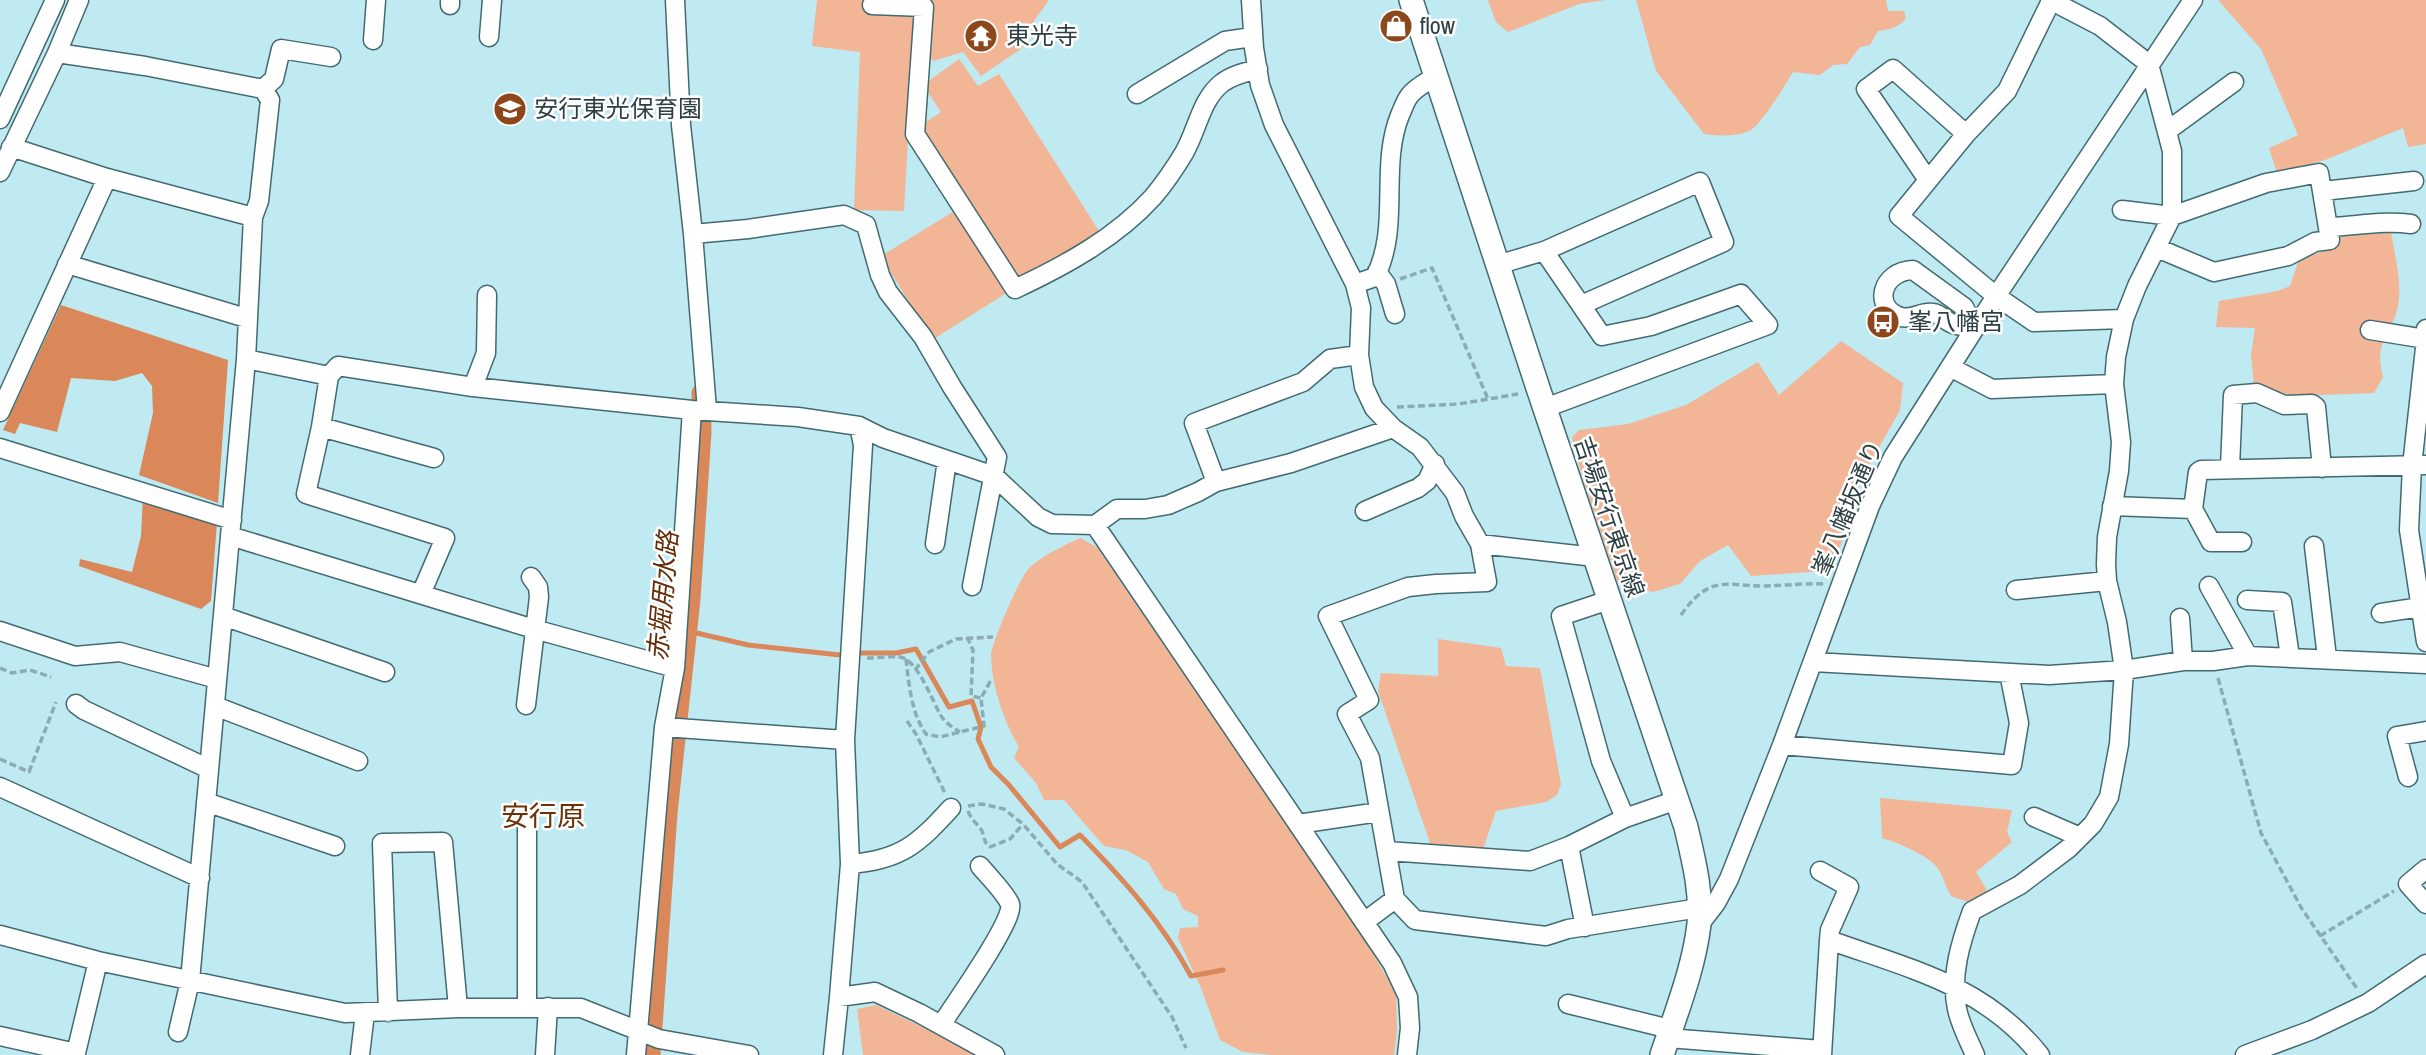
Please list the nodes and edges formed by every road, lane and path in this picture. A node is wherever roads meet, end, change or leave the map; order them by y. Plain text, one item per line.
1 (55, 0) edge
2 (79, 0) edge
3 (376, 0) edge
4 (492, 0) edge
5 (675, 0) edge
6 (1251, 0) edge
7 (1411, 0) edge
8 (2050, 0) edge
9 (2193, 0) edge
10 (872, 5) dead end
11 (489, 37) dead end
12 (1252, 37) junction
13 (373, 40) dead end
14 (57, 53) junction
15 (331, 57) dead end
16 (2149, 64) junction
17 (1258, 69) junction
18 (1436, 76) junction
19 (2234, 82) dead end
20 (263, 89) junction
21 (6, 90) edge
22 (1137, 94) dead end
23 (0, 119) edge
24 (2167, 131) junction
25 (1966, 134) junction
26 (11, 147) junction
27 (0, 172) edge
28 (107, 178) junction
29 (1928, 180) junction
30 (2414, 181) dead end
31 (2323, 191) junction
32 (2122, 210) dead end
33 (2172, 216) junction
34 (253, 217) junction
35 (2411, 224) dead end
36 (2329, 227) junction
37 (693, 233) junction
38 (2157, 248) junction
39 (1544, 251) junction
40 (67, 264) junction
41 (1497, 265) junction
42 (1382, 278) junction
43 (1355, 284) junction
44 (487, 295) dead end
45 (1996, 296) junction
46 (1581, 305) junction
47 (1395, 314) dead end
48 (246, 318) junction
49 (2124, 319) junction
50 (2426, 327) edge
51 (1975, 328) junction
52 (2370, 330) dead end
53 (2426, 339) edge
54 (1359, 355) junction
55 (246, 359) junction
56 (1950, 367) junction
57 (329, 376) junction
58 (2425, 378) edge
59 (2114, 384) junction
60 (473, 387) junction
61 (1541, 398) junction
62 (1488, 399) junction
63 (1374, 408) junction
64 (700, 410) junction
65 (0, 412) edge
66 (859, 426) junction
67 (321, 427) junction
68 (1392, 428) junction
69 (0, 448) edge
70 (434, 458) dead end
71 (947, 460) junction
72 (1434, 464) junction
73 (2419, 465) edge
74 (2230, 468) junction
75 (2322, 468) junction
76 (994, 476) junction
77 (1216, 482) junction
78 (2112, 506) junction
79 (2193, 509) junction
80 (1364, 511) dead end
81 (1095, 525) junction
82 (231, 528) junction
83 (2242, 542) dead end
84 (935, 544) dead end
85 (1480, 544) junction
86 (2314, 545) dead end
87 (1595, 557) junction
88 (531, 577) dead end
89 (2106, 581) junction
90 (1842, 585) junction
91 (972, 586) dead end
92 (2209, 586) dead end
93 (2016, 590) dead end
94 (421, 594) junction
95 (1609, 600) junction
96 (2247, 600) dead end
97 (2421, 607) junction
98 (2381, 613) dead end
99 (1681, 615) dead end
100 (223, 616) junction
101 (2180, 618) dead end
102 (534, 629) junction
103 (0, 631) edge
104 (967, 637) junction
105 (993, 637) dead end
106 (2426, 642) edge
107 (2248, 656) junction
108 (2290, 657) junction
109 (2327, 658) junction
110 (850, 659) junction
111 (906, 659) junction
112 (2183, 660) junction
113 (2213, 661) junction
114 (1813, 662) junction
115 (2426, 664) edge
116 (0, 668) edge
117 (675, 668) junction
118 (915, 670) junction
119 (2124, 670) junction
120 (385, 672) dead end
121 (2009, 673) junction
122 (51, 677) dead end
123 (217, 679) junction
124 (992, 680) dead end
125 (981, 698) junction
126 (56, 702) dead end
127 (76, 704) dead end
128 (526, 705) dead end
129 (215, 706) junction
130 (907, 721) dead end
131 (664, 727) junction
132 (2426, 731) edge
133 (961, 733) junction
134 (845, 740) junction
135 (1782, 745) junction
136 (0, 759) edge
137 (358, 761) dead end
138 (209, 769) junction
139 (2408, 776) dead end
140 (0, 787) edge
141 (1677, 800) junction
142 (206, 802) junction
143 (959, 807) junction
144 (1379, 812) junction
145 (2034, 817) dead end
146 (1625, 818) junction
147 (527, 824) dead end
148 (1023, 824) junction
149 (1298, 824) junction
150 (2080, 837) junction
151 (335, 846) dead end
152 (1569, 846) junction
153 (1387, 851) junction
154 (850, 864) junction
155 (980, 866) dead end
156 (2426, 870) edge
157 (1820, 871) dead end
158 (200, 878) junction
159 (2408, 884) junction
160 (1395, 900) junction
161 (2426, 904) edge
162 (1699, 917) junction
163 (1364, 922) junction
164 (1585, 927) junction
165 (0, 935) edge
166 (2320, 936) junction
167 (1829, 940) junction
168 (98, 961) junction
169 (2426, 964) edge
170 (190, 981) junction
171 (1954, 985) junction
172 (839, 998) junction
173 (1568, 1003) dead end
174 (2368, 1003) junction
175 (527, 1007) junction
176 (548, 1007) junction
177 (457, 1008) junction
178 (388, 1012) junction
179 (365, 1013) junction
180 (941, 1025) junction
181 (178, 1032) dead end
182 (637, 1032) junction
183 (0, 1036) edge
184 (1667, 1041) edge
185 (1186, 1048) dead end
186 (1822, 1053) edge
187 (359, 1055) edge
188 (545, 1055) edge
189 (636, 1055) edge
190 (749, 1055) edge
191 (833, 1055) edge
192 (995, 1055) edge
193 (1407, 1055) edge
194 (1976, 1055) edge
195 (2040, 1055) edge
196 (2245, 1055) edge

1 - 21 street
2 - 14 street
3 - 13 street
4 - 11 street
5 - 37 street
6 - 12 street
7 - 18 main road, 吉場安行東京線
8 - 16 street
8 - 25 street
9 - 16 street, 峯八幡坂通り
10 - 17 street
12 - 17 street
12 - 22 street
14 - 20 street
14 - 26 street
15 - 20 street
16 - 24 street
16 - 45 street, 峯八幡坂通り
17 - 43 street
18 - 41 main road, 吉場安行東京線
18 - 42 street
19 - 24 street
20 - 34 street
21 - 23 street
24 - 33 street
25 - 29 street
25 - 29 street
26 - 27 street
26 - 28 street
28 - 34 street
28 - 40 street
29 - 45 street
30 - 31 street
31 - 33 street
31 - 36 street
32 - 33 street
33 - 38 street
34 - 48 street
35 - 36 street
36 - 38 street
37 - 64 street
37 - 76 street
38 - 49 street
39 - 41 street
39 - 46 street
39 - 46 street
40 - 48 street
40 - 65 street
41 - 61 main road, 吉場安行東京線
42 - 43 street
42 - 47 street
42 - 62 path
43 - 54 street
44 - 60 street
45 - 49 street
45 - 51 street, 峯八幡坂通り
46 - 61 street
48 - 55 street
49 - 59 street
50 - 53 street
51 - 51 street
51 - 56 street, 峯八幡坂通り
52 - 53 street
53 - 58 street
54 - 63 street
54 - 77 street
55 - 57 street
55 - 82 street
56 - 59 street
56 - 90 street, 峯八幡坂通り
57 - 60 street
57 - 67 street
58 - 73 street
59 - 78 street
60 - 64 street
61 - 62 path
61 - 87 main road, 吉場安行東京線
62 - 63 path
63 - 68 street
64 - 66 street
64 - 117 street
66 - 71 street
66 - 110 street
67 - 70 street
67 - 94 street
68 - 72 street
68 - 77 street
69 - 82 street
71 - 76 street
71 - 84 street
72 - 80 street
72 - 85 street
73 - 75 street
73 - 97 street
74 - 75 street
74 - 75 street
74 - 79 street
76 - 81 street
76 - 91 street
77 - 81 street
78 - 79 street
78 - 89 street
79 - 83 street
81 - 149 street
82 - 94 street
82 - 100 street
85 - 87 street
85 - 144 street
86 - 109 street
87 - 95 main road, 吉場安行東京線
88 - 102 street
89 - 93 street
89 - 119 street
90 - 99 path
90 - 114 street, 峯八幡坂通り
92 - 107 street
94 - 102 street
95 - 141 main road, 吉場安行東京線
95 - 146 street
96 - 108 street
97 - 98 street
97 - 106 street
100 - 120 street
100 - 123 street
101 - 112 street
102 - 117 street
102 - 128 street
103 - 123 street
104 - 105 path
104 - 118 path
104 - 125 path
107 - 108 street
107 - 113 street
108 - 109 street
109 - 115 street
110 - 111 path
110 - 134 street
111 - 118 path
111 - 133 path
112 - 113 street
112 - 119 street
113 - 166 path
114 - 121 street
114 - 135 street, 峯八幡坂通り
116 - 122 path
117 - 131 street
118 - 133 path
119 - 121 street
119 - 150 street
121 - 135 street
123 - 129 street
124 - 125 path
125 - 133 path
126 - 136 path
127 - 138 street
129 - 137 street
129 - 138 street
130 - 143 path
131 - 134 street
131 - 182 street
132 - 139 street
134 - 154 street
135 - 162 street, 峯八幡坂通り
138 - 142 street
140 - 158 street
141 - 146 street
141 - 162 main road, 吉場安行東京線
142 - 151 street
142 - 158 street
143 - 148 path
143 - 148 path
143 - 154 street
144 - 149 street
144 - 153 street
145 - 150 street
146 - 152 street
147 - 175 street
148 - 185 path
149 - 163 street
150 - 171 street
152 - 153 street
152 - 164 street
153 - 160 street
154 - 172 street
155 - 180 street
156 - 159 street
157 - 167 street
158 - 170 street
159 - 161 street
159 - 166 path
160 - 163 street
160 - 164 street
162 - 164 street
162 - 184 main road, 吉場安行東京線
163 - 193 street
165 - 168 street
166 - 174 path
167 - 171 street
167 - 186 street
168 - 170 street
168 - 183 street
169 - 174 street
170 - 179 street
170 - 181 street
171 - 194 street
171 - 195 street
172 - 180 street
172 - 191 street
173 - 184 street
174 - 196 street
175 - 176 street
175 - 177 street
176 - 182 street
176 - 188 street
177 - 178 street
177 - 178 street
178 - 179 street
179 - 187 street
180 - 192 street
182 - 189 street
182 - 190 street
184 - 186 street

